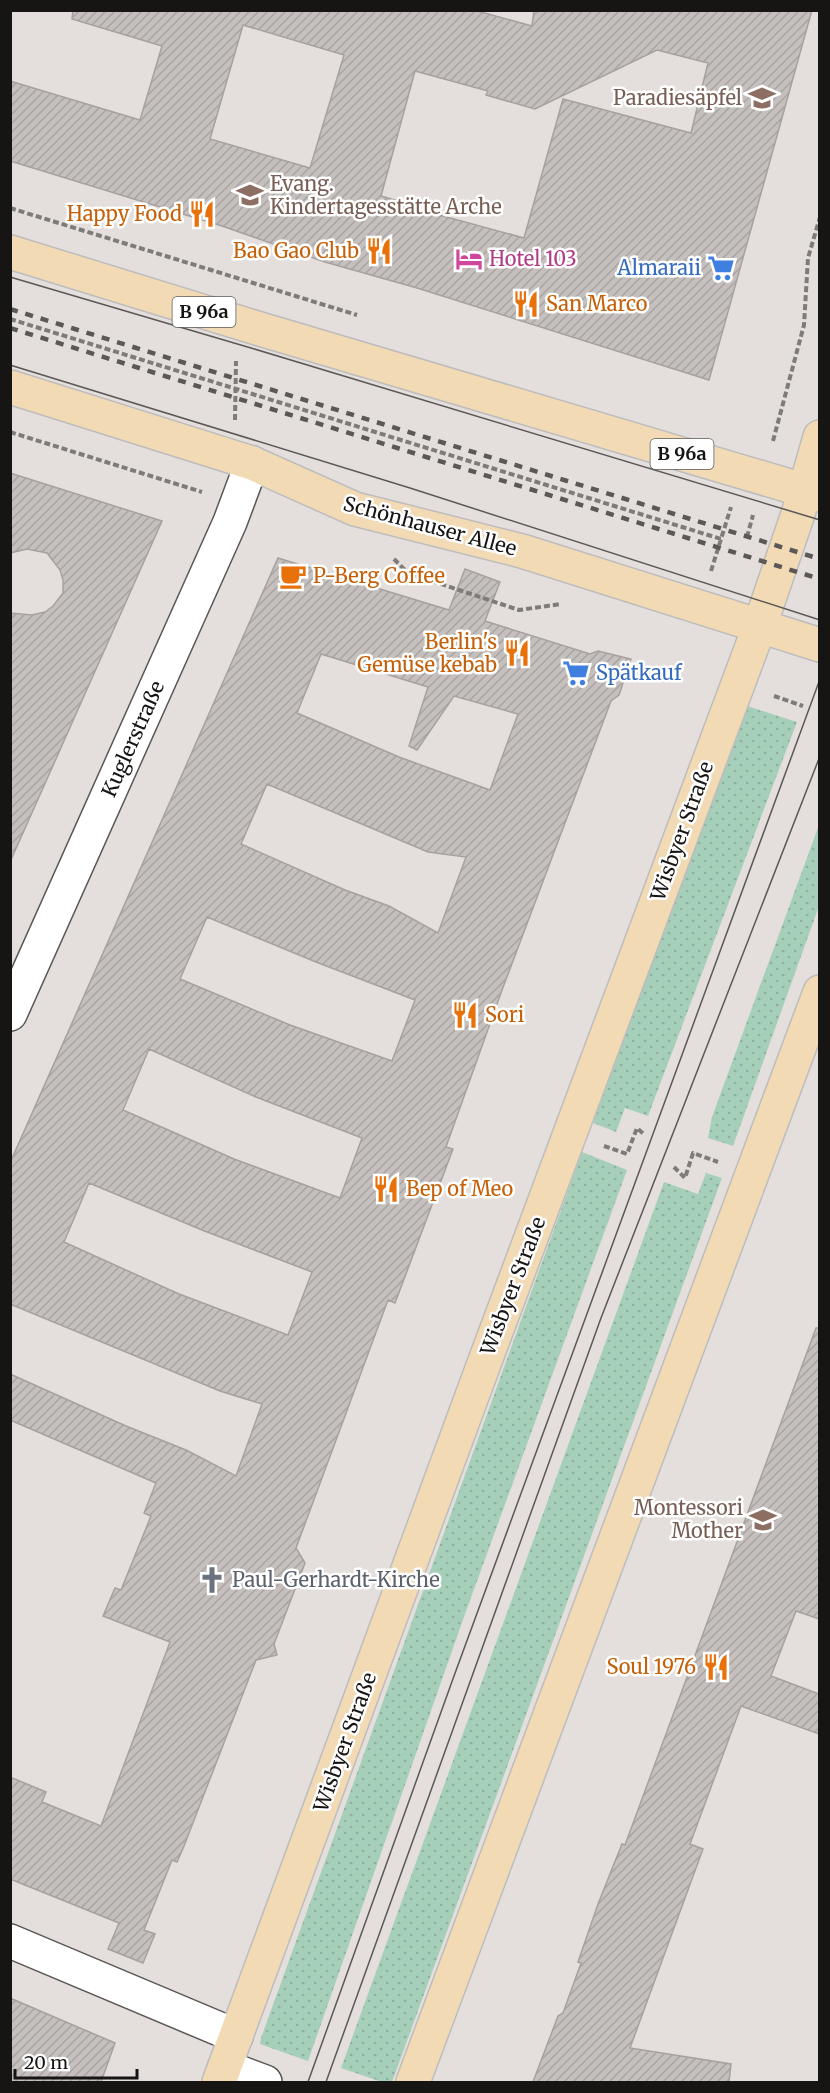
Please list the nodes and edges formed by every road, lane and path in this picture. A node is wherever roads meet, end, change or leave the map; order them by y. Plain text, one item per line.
1 (819, 217) edge
2 (10, 252) edge
3 (10, 319) edge
4 (242, 356) dead end
5 (10, 387) edge
6 (236, 389) junction
7 (782, 406) dead end
8 (226, 417) dead end
9 (10, 432) edge
10 (819, 437) edge
11 (252, 463) junction
12 (812, 492) edge
13 (203, 493) dead end
14 (733, 502) dead end
15 (819, 524) edge
16 (721, 539) junction
17 (393, 557) dead end
18 (710, 575) dead end
19 (563, 604) dead end
20 (760, 625) junction
21 (819, 645) edge
22 (773, 696) dead end
23 (803, 706) dead end
24 (819, 992) edge
25 (10, 1014) edge
26 (645, 1135) dead end
27 (596, 1143) dead end
28 (720, 1163) dead end
29 (674, 1167) dead end
30 (10, 1941) edge
31 (236, 2036) junction
32 (222, 2075) edge
33 (265, 2082) edge
34 (413, 2082) edge

1 - 7 path
2 - 12 main road, B 96a
3 - 6 path
4 - 6 path
5 - 11 main road, Schönhauser Allee
6 - 8 path
6 - 16 path
9 - 13 path
10 - 12 main road, Wisbyer Straße
11 - 20 main road, Schönhauser Allee
11 - 25 street, Kuglerstraße
12 - 15 main road
12 - 20 main road, Wisbyer Straße
14 - 16 path
16 - 18 path
17 - 19 path
20 - 21 main road, Schönhauser Allee
20 - 31 main road, Wisbyer Straße
22 - 23 path
24 - 34 main road
26 - 27 path
28 - 29 path
30 - 31 street
31 - 32 main road, Wisbyer Straße
32 - 33 street

